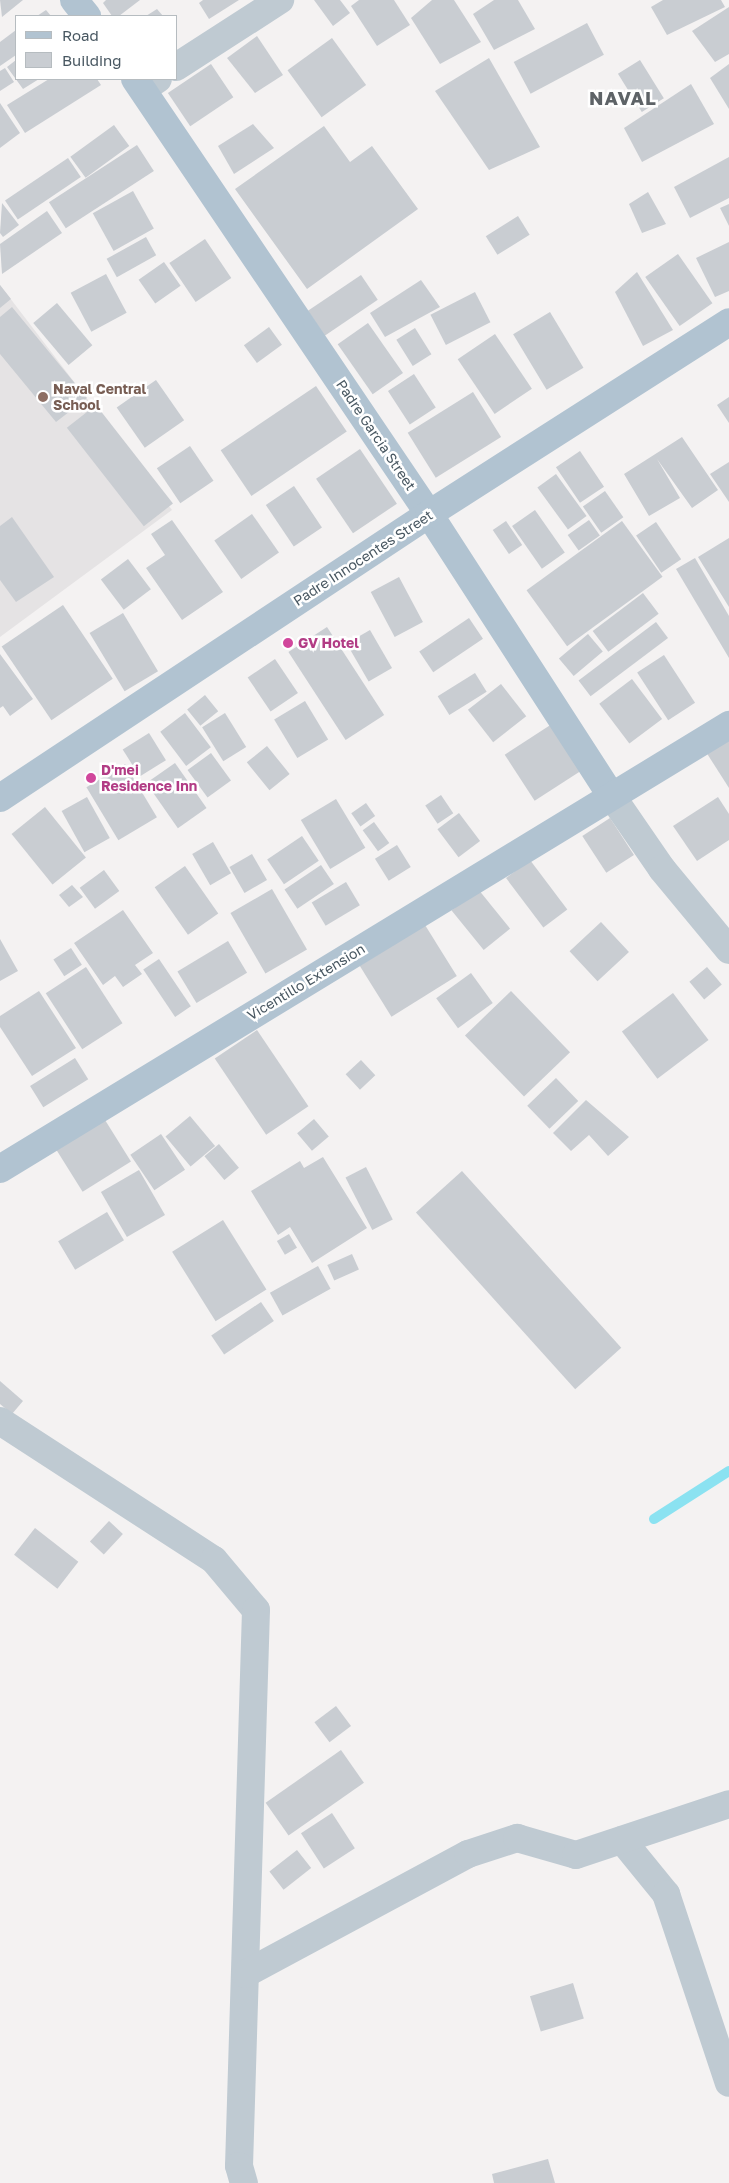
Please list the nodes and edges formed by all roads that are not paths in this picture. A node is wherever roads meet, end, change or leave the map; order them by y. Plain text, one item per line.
1 (74, 0) edge
2 (280, 0) edge
3 (85, 15) edge
4 (178, 66) edge
5 (145, 82) edge
6 (729, 322) edge
7 (429, 514) junction
8 (729, 725) edge
9 (611, 796) junction
10 (0, 798) edge
11 (729, 950) edge
12 (0, 1169) edge
13 (0, 1421) edge
14 (729, 1804) edge
15 (622, 1840) junction
16 (245, 1974) junction
17 (729, 2083) edge
18 (244, 2183) edge

1 - 3 main road
2 - 4 street
5 - 7 main road, Padre Garcia Street
6 - 7 main road, Padre Innocentes Street
7 - 9 main road, Padre Garcia Street
7 - 10 main road, Padre Innocentes Street
8 - 9 main road, Vicentillo Extension
9 - 11 street
9 - 12 main road, Vicentillo Extension
13 - 16 street
14 - 15 street
15 - 16 street
15 - 17 street
16 - 18 street

